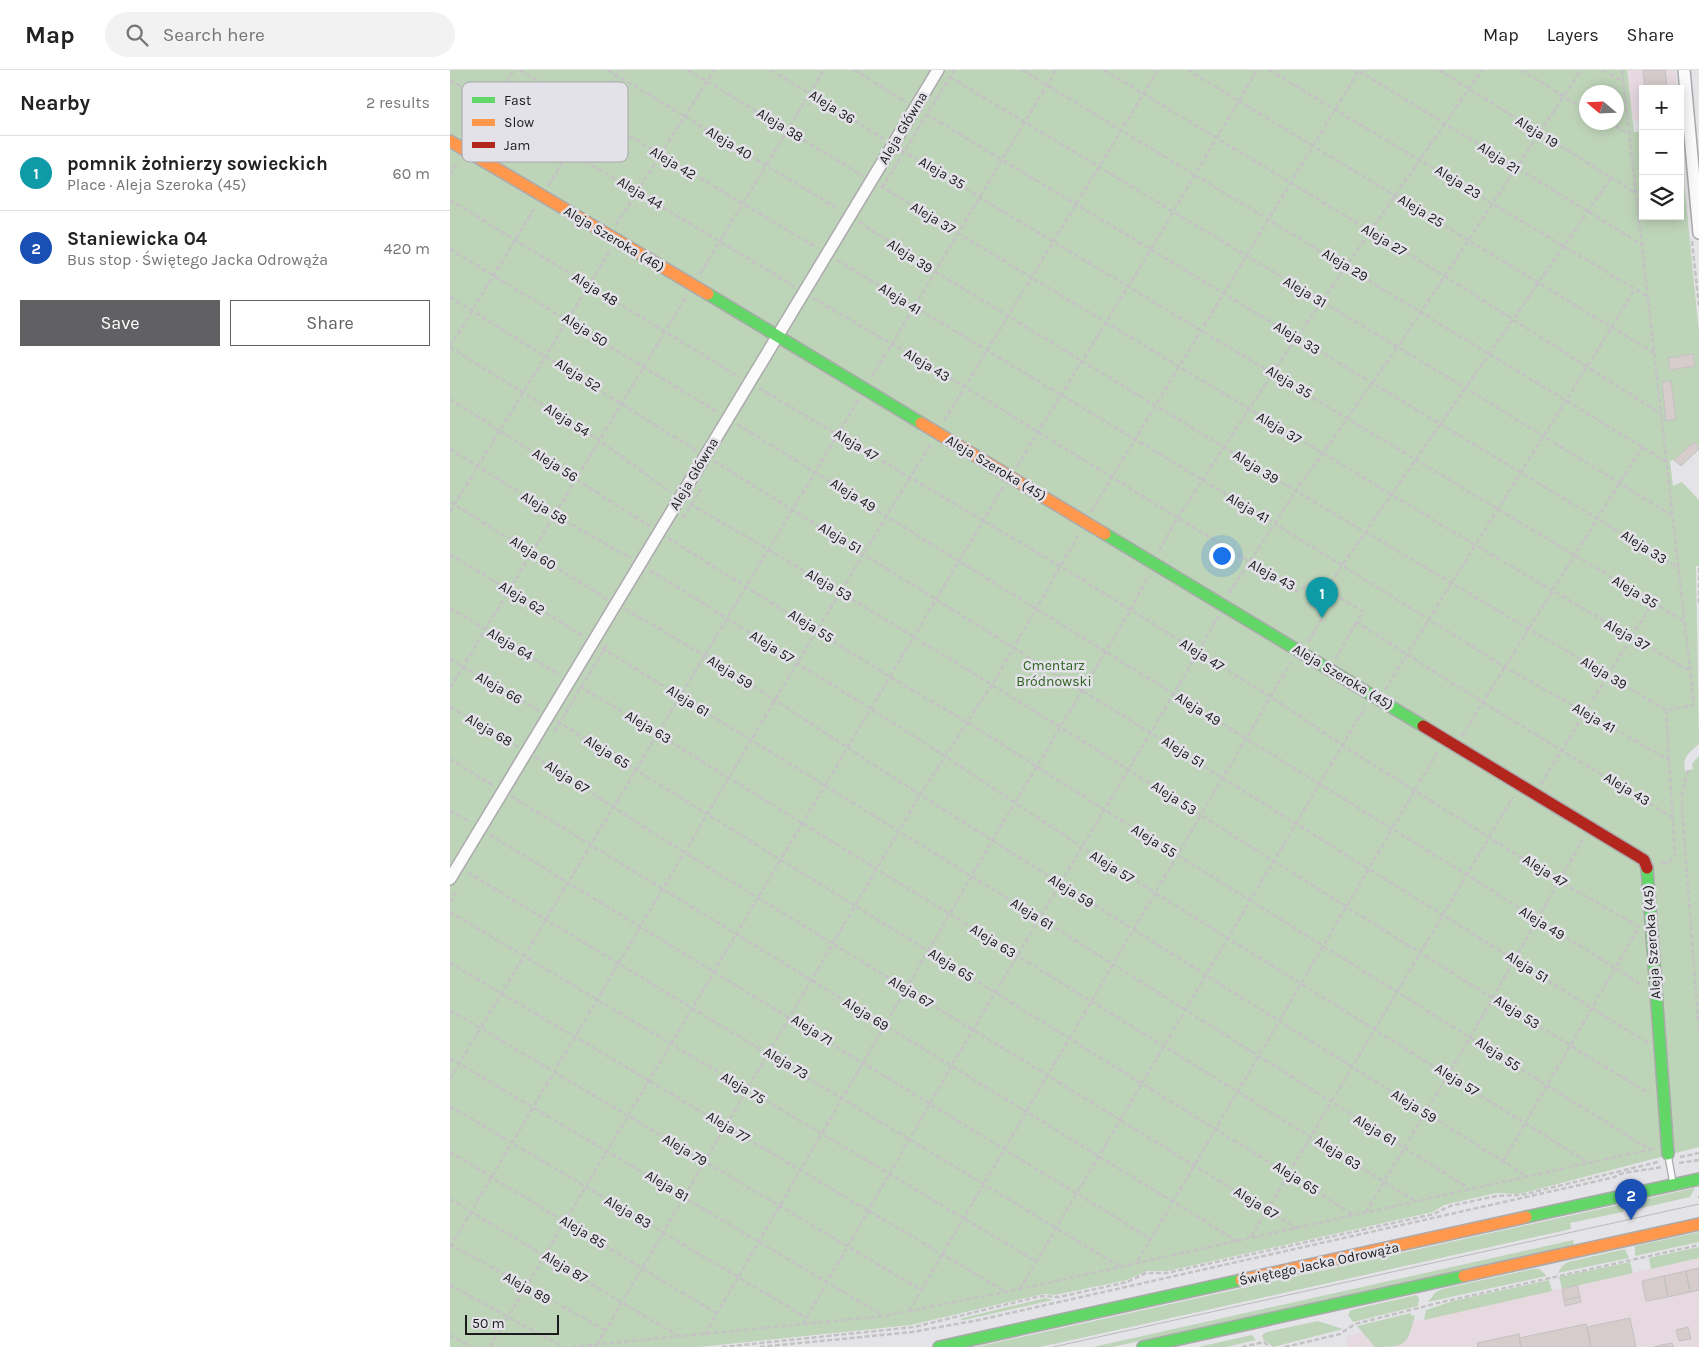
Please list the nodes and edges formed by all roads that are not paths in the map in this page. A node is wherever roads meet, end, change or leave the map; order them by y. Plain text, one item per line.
1 (938, 70) edge
2 (1684, 70) edge
3 (450, 141) edge
4 (462, 148) edge
5 (485, 162) edge
6 (1699, 232) edge
7 (778, 336) junction
8 (789, 342) joint
9 (450, 878) edge
10 (1669, 1156) joint
11 (1699, 1173) edge
12 (1674, 1185) junction
13 (1699, 1224) edge
14 (939, 1347) edge
15 (1143, 1347) edge

1 - 7 street, Aleja Główna
2 - 6 street
3 - 4 street, Aleja Szeroka (46)
5 - 7 street, Aleja Szeroka (46)
7 - 8 street, Aleja Szeroka (46)
7 - 9 street, Aleja Główna
8 - 10 street, Aleja Szeroka (45)
10 - 12 lane
11 - 12 street, Świętego Jacka Odrowąża
12 - 14 street, Świętego Jacka Odrowąża
13 - 15 street

